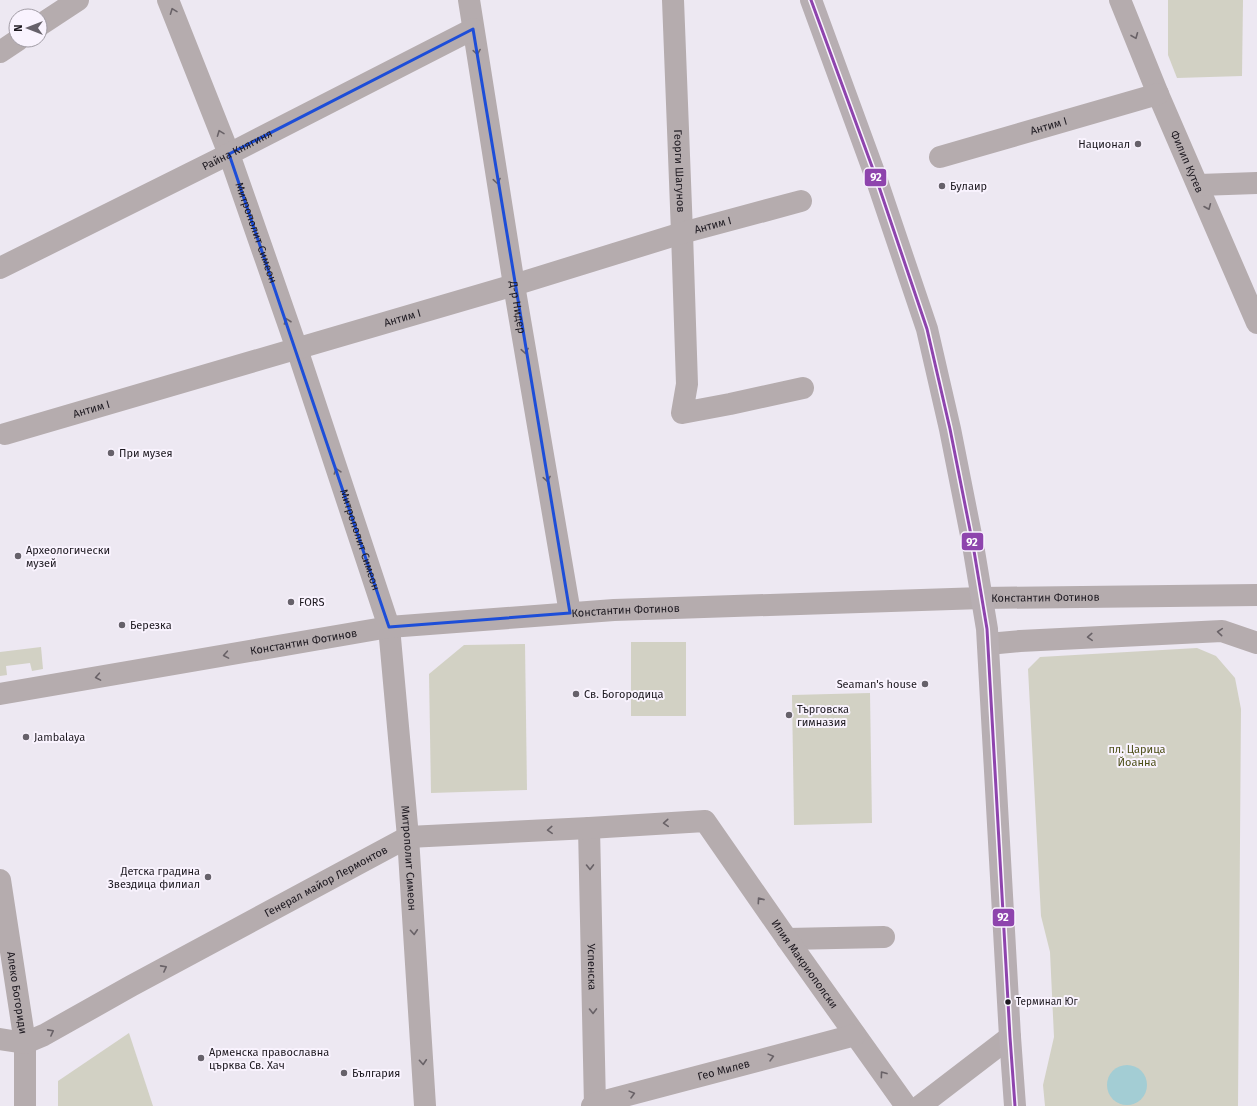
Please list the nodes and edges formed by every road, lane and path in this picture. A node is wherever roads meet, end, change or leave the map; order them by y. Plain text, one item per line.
1 (78, 0) edge
2 (168, 0) edge
3 (469, 0) edge
4 (673, 0) edge
5 (811, 0) edge
6 (1120, 0) edge
7 (48, 20) edge
8 (473, 29) junction
9 (1158, 94) junction
10 (229, 154) junction
11 (940, 157) dead end
12 (1257, 183) edge
13 (1199, 185) junction
14 (801, 201) dead end
15 (682, 233) junction
16 (0, 268) edge
17 (514, 285) junction
18 (1257, 323) edge
19 (297, 349) junction
20 (803, 388) dead end
21 (5, 434) dead end
22 (1257, 595) edge
23 (982, 598) junction
24 (570, 613) junction
25 (389, 628) junction
26 (1257, 643) edge
27 (988, 644) junction
28 (0, 694) edge
29 (705, 821) joint
30 (589, 828) junction
31 (408, 837) junction
32 (0, 880) edge
33 (884, 937) dead end
34 (787, 939) junction
35 (855, 1035) junction
36 (1010, 1037) junction
37 (0, 1039) edge
38 (25, 1043) junction
39 (594, 1105) edge
40 (25, 1106) edge
41 (425, 1106) edge
42 (906, 1106) edge
43 (920, 1106) edge
44 (1015, 1106) edge

1 - 7 street
10 -> 2 street, Митрополит Симеон
3 - 8 street, Д-р Нидер
4 - 15 street, Георги Шагунов
5 - 23 main road
6 -> 9 street, Филип Кутев
8 - 10 street, Райна Княгиня
8 -> 17 street, Д-р Нидер
9 - 11 street, Антим I
9 - 13 street, Филип Кутев
10 - 16 street, Райна Княгиня
19 -> 10 street, Митрополит Симеон
12 - 13 street
13 -> 18 street, Филип Кутев
14 - 15 street, Антим I
15 - 17 street, Антим I
15 - 20 street, Георги Шагунов
17 - 19 street, Антим I
17 -> 24 street, Д-р Нидер
19 - 21 street, Антим I
25 -> 19 street, Митрополит Симеон
22 - 23 street, Константин Фотинов
23 - 24 street, Константин Фотинов
23 - 27 main road
24 - 25 street, Константин Фотинов
25 -> 28 street, Константин Фотинов
25 - 31 street, Митрополит Симеон
26 -> 27 street
27 - 36 main road
29 -> 30 street, Генерал майор Лермонтов
34 -> 29 street, Илия Макриополски
30 -> 31 street, Генерал майор Лермонтов
30 -> 39 street, Успенска
38 -> 31 street, Генерал майор Лермонтов
31 -> 41 street, Митрополит Симеон
32 - 38 street, Алеко Богориди
33 - 34 street
34 - 35 street, Илия Макриополски
39 -> 35 street, Гео Милев
42 -> 35 street, Илия Макриополски
36 - 43 street
36 - 44 main road
37 - 38 street
38 - 40 street, Алеко Богориди

